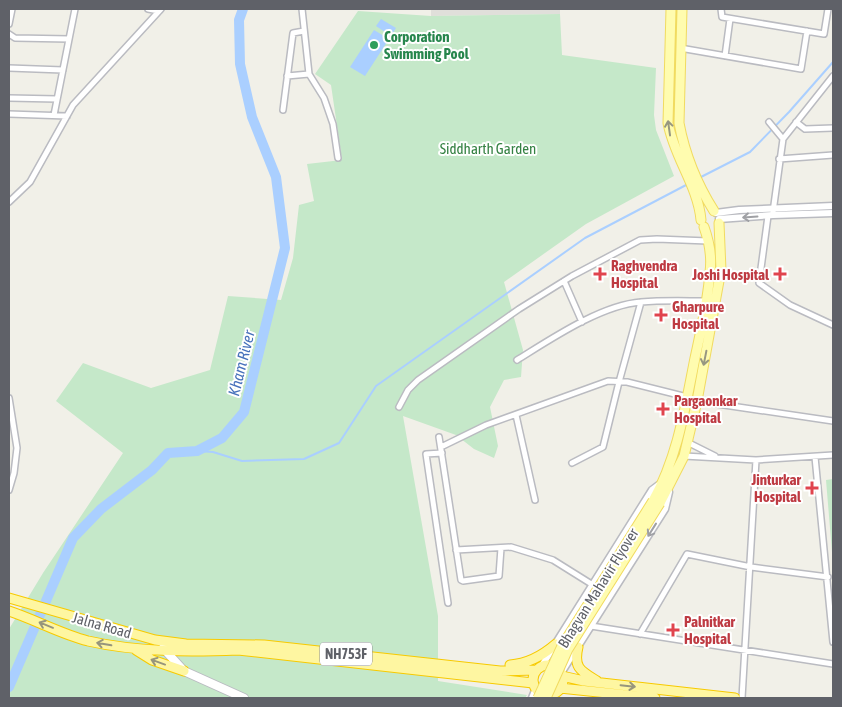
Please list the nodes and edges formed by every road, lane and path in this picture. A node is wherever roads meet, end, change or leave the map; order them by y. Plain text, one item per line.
1 (12, 9) edge
2 (75, 9) edge
3 (148, 9) edge
4 (302, 9) edge
5 (671, 9) edge
6 (682, 9) edge
7 (721, 9) edge
8 (828, 9) edge
9 (160, 10) edge
10 (730, 19) junction
11 (9, 24) edge
12 (807, 31) junction
13 (304, 32) junction
14 (9, 34) edge
15 (69, 39) junction
16 (680, 48) junction
17 (725, 56) junction
18 (9, 68) edge
19 (63, 70) junction
20 (309, 74) junction
21 (287, 76) junction
22 (833, 76) edge
23 (9, 98) edge
24 (57, 99) junction
25 (283, 110) dead end
26 (9, 114) edge
27 (54, 115) junction
28 (67, 116) junction
29 (768, 122) dead end
30 (796, 122) junction
31 (833, 128) edge
32 (783, 139) junction
33 (833, 155) edge
34 (338, 158) dead end
35 (780, 159) junction
36 (689, 172) junction
37 (701, 199) junction
38 (9, 202) edge
39 (833, 206) edge
40 (771, 213) junction
41 (833, 213) edge
42 (717, 217) junction
43 (702, 224) junction
44 (709, 241) junction
45 (564, 281) junction
46 (706, 301) junction
47 (641, 302) junction
48 (582, 322) junction
49 (833, 325) edge
50 (518, 360) dead end
51 (619, 382) junction
52 (687, 397) junction
53 (9, 398) edge
54 (697, 401) junction
55 (399, 407) dead end
56 (516, 415) junction
57 (833, 421) edge
58 (439, 437) dead end
59 (687, 442) junction
60 (441, 447) junction
61 (442, 453) junction
62 (833, 455) edge
63 (684, 456) junction
64 (718, 457) junction
65 (815, 457) junction
66 (756, 460) junction
67 (572, 463) dead end
68 (667, 483) junction
69 (9, 490) edge
70 (535, 500) dead end
71 (656, 502) junction
72 (500, 548) junction
73 (456, 550) junction
74 (751, 567) junction
75 (828, 577) junction
76 (594, 585) junction
77 (9, 598) edge
78 (832, 601) edge
79 (448, 603) dead end
80 (9, 611) edge
81 (591, 626) junction
82 (640, 634) junction
83 (155, 640) junction
84 (833, 642) edge
85 (556, 644) junction
86 (578, 647) junction
87 (134, 649) junction
88 (166, 650) junction
89 (744, 650) junction
90 (833, 664) edge
91 (539, 668) junction
92 (477, 669) junction
93 (184, 671) junction
94 (562, 674) junction
95 (599, 683) junction
96 (534, 685) junction
97 (556, 693) edge
98 (641, 697) edge
99 (244, 698) edge
100 (532, 698) edge
101 (538, 698) edge
102 (546, 698) edge
103 (655, 698) edge
104 (736, 698) edge
105 (742, 698) edge

1 - 11 street
2 - 15 street
3 - 9 street
4 - 13 street
36 -> 5 main road
6 - 16 main road
7 - 10 street
8 - 12 street
9 - 28 street
10 - 12 street
10 - 17 street
12 - 17 street
13 - 20 street
13 - 21 street
14 - 15 street
15 - 19 street
16 - 17 street
16 - 36 main road
18 - 19 street
19 - 24 street
20 - 21 street
20 - 34 street
21 - 25 street
22 - 30 street
23 - 24 street
24 - 27 street
26 - 27 street
27 - 28 street
28 - 38 street
29 - 32 street
30 - 31 street
30 - 32 street
32 - 35 street
33 - 35 street
35 - 40 street
36 - 37 main road
37 - 42 main road
37 - 43 main road
39 - 40 street
40 - 41 street
40 - 42 street
40 - 49 street
42 - 43 main road
42 - 43 main road
42 -> 54 main road
43 - 44 main road
44 - 45 street
44 - 46 main road
45 - 48 street
45 - 55 street
46 - 47 street
46 - 52 main road
47 - 48 street
47 - 51 street
48 - 50 street
51 - 52 street
51 - 56 street
51 - 67 street
52 - 68 main road
53 - 69 street
54 - 57 street
54 - 59 main road
56 - 60 street
56 - 70 street
58 - 60 street
59 - 63 main road
59 - 64 street
60 - 61 street
61 - 73 street
61 - 79 street
62 - 65 street
63 - 64 street
63 - 68 main road
64 - 66 street
65 - 66 street
65 - 75 street
66 - 74 street
68 - 71 main road, Bhagvan Mahavir Flyover
68 - 76 street
68 -> 81 street
71 - 101 main road, Bhagvan Mahavir Flyover, bridge
71 - 102 main road, Bhagvan Mahavir Flyover, bridge
72 - 73 street
72 - 73 street
72 - 76 street
74 - 75 street
74 - 82 street
74 - 89 street
75 - 78 street
76 - 85 street
77 - 83 highway, Jalna Road / NH753F
78 - 84 street
87 -> 80 highway, NH753F
81 - 82 street
81 - 86 street
82 - 89 street
83 - 88 main road, Jalna Road
83 - 92 highway, NH753F
85 - 91 street
85 - 92 highway
86 - 94 street
86 - 95 highway
87 - 88 highway, NH753F
93 -> 87 highway
88 - 93 main road, Jalna Road
88 - 96 highway, NH753F
89 - 90 street
89 - 105 street
91 - 92 highway, NH753F
91 - 94 highway, NH753F
91 - 96 highway
93 - 99 main road
94 - 95 highway, NH753F
94 - 97 highway
95 -> 104 highway, NH753F
96 - 97 highway, NH753F
96 - 100 street
97 - 98 highway, NH753F
98 - 103 highway, NH753F

